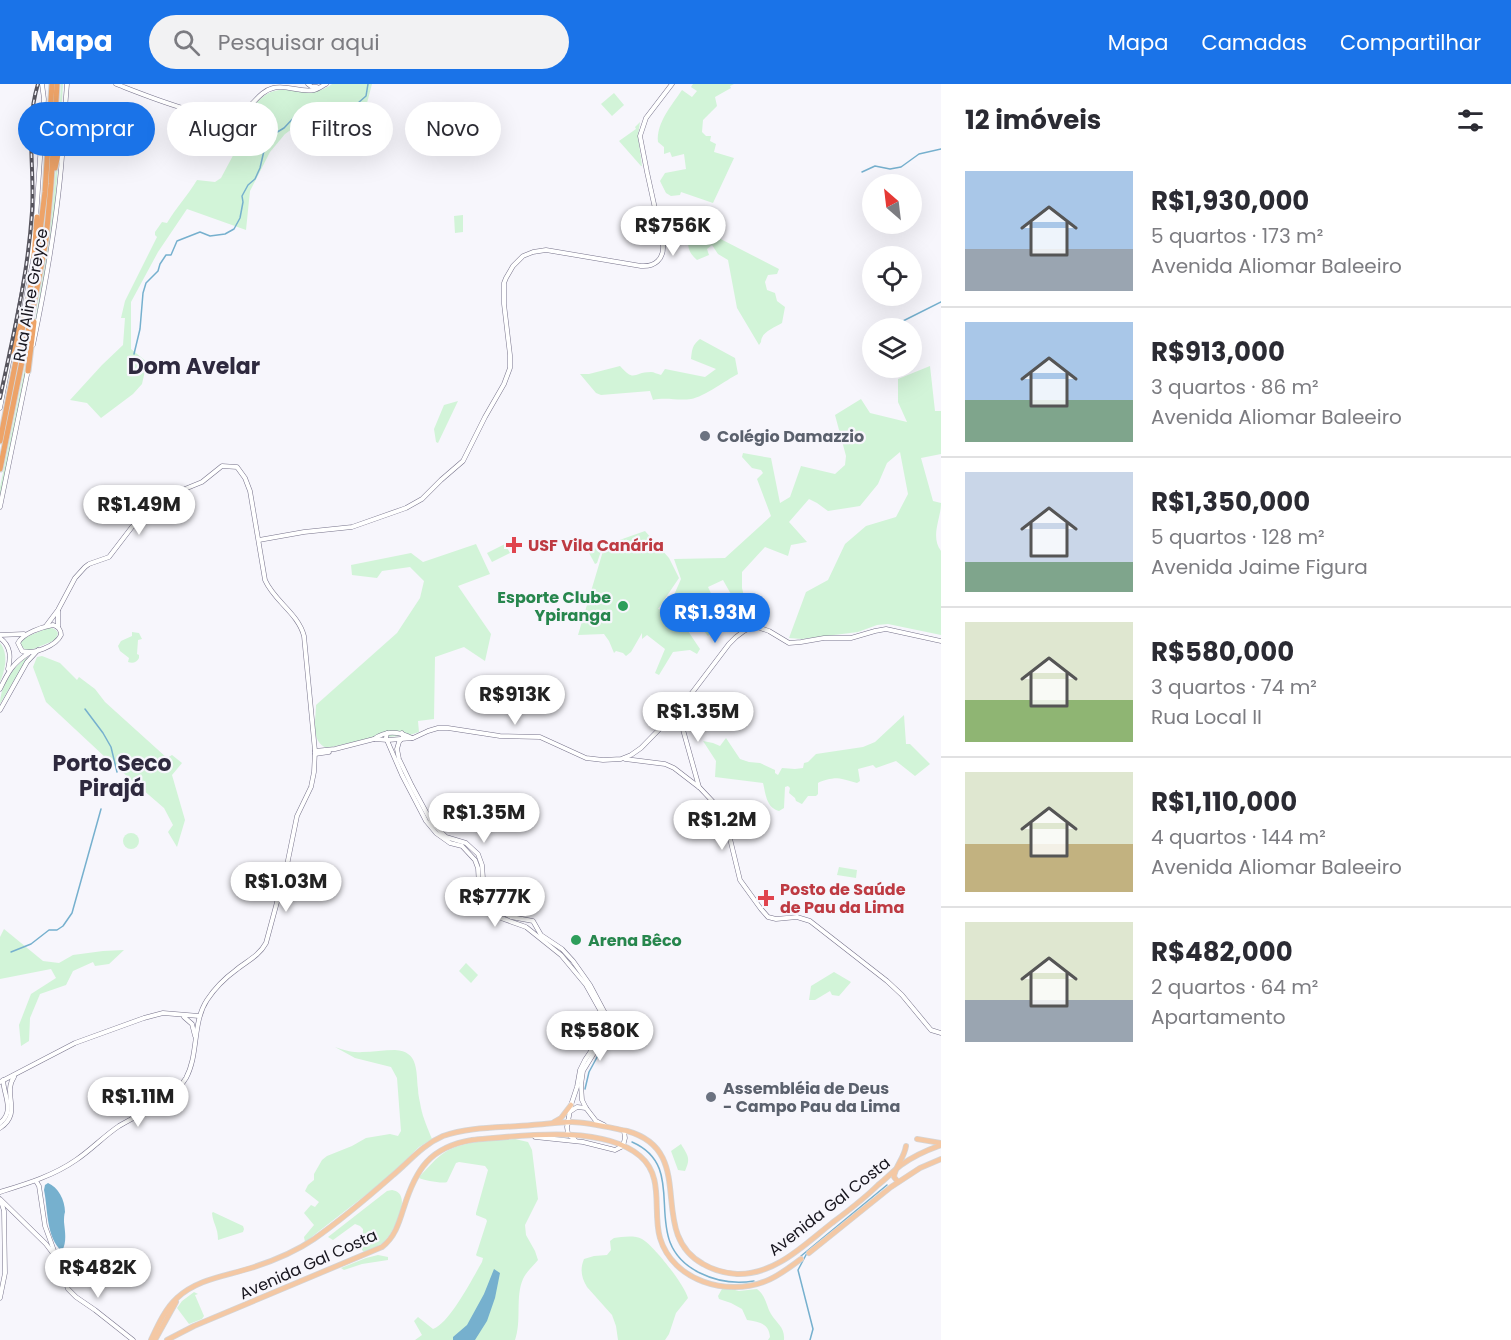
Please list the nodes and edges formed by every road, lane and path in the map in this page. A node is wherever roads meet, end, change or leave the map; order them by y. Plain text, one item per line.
1 (42, 84) edge
2 (52, 84) edge
3 (57, 84) edge
4 (67, 84) edge
5 (116, 84) edge
6 (309, 84) edge
7 (326, 84) edge
8 (672, 84) edge
9 (319, 86) edge
10 (66, 102) edge
11 (57, 156) edge
12 (62, 156) edge
13 (51, 184) junction
14 (37, 217) junction
15 (39, 281) junction
16 (32, 284) junction
17 (28, 306) junction
18 (11, 352) junction
19 (28, 370) junction
20 (0, 408) edge
21 (0, 441) edge
22 (0, 469) edge
23 (0, 507) edge
24 (259, 540) junction
25 (58, 610) junction
26 (46, 626) junction
27 (57, 627) junction
28 (28, 634) junction
29 (0, 636) edge
30 (21, 637) junction
31 (941, 641) edge
32 (40, 649) junction
33 (9, 650) junction
34 (32, 652) junction
35 (10, 657) junction
36 (22, 657) junction
37 (6, 674) junction
38 (0, 688) edge
39 (682, 706) junction
40 (0, 710) edge
41 (673, 714) junction
42 (680, 719) junction
43 (387, 733) junction
44 (402, 733) junction
45 (413, 738) junction
46 (374, 739) junction
47 (388, 740) junction
48 (401, 740) junction
49 (314, 741) junction
50 (637, 751) junction
51 (325, 752) junction
52 (315, 753) junction
53 (621, 759) junction
54 (641, 761) junction
55 (315, 764) junction
56 (694, 772) junction
57 (685, 777) junction
58 (700, 788) junction
59 (529, 920) junction
60 (535, 924) junction
61 (527, 928) junction
62 (203, 1006) junction
63 (185, 1015) junction
64 (199, 1017) junction
65 (941, 1033) edge
66 (196, 1040) junction
67 (19, 1072) junction
68 (3, 1080) edge
69 (10, 1085) junction
70 (2, 1088) edge
71 (571, 1105) junction
72 (586, 1108) junction
73 (570, 1112) junction
74 (568, 1122) junction
75 (552, 1123) junction
76 (0, 1126) edge
77 (607, 1127) junction
78 (624, 1131) junction
79 (568, 1134) junction
80 (528, 1136) junction
81 (917, 1139) dead end
82 (575, 1140) junction
83 (941, 1144) edge
84 (623, 1146) junction
85 (906, 1146) dead end
86 (941, 1159) edge
87 (895, 1170) junction
88 (36, 1181) junction
89 (898, 1182) junction
90 (0, 1192) edge
91 (1, 1200) edge
92 (10, 1209) junction
93 (4, 1211) junction
94 (47, 1234) junction
95 (40, 1238) junction
96 (809, 1253) dead end
97 (801, 1259) dead end
98 (57, 1261) junction
99 (0, 1298) edge
100 (151, 1339) edge
101 (133, 1340) edge
102 (166, 1340) edge

1 - 14 main road
2 - 16 highway
3 - 13 highway
4 - 10 main road, Rua Aline Greyce
5 - 9 main road
6 - 9 main road
7 - 9 main road
8 - 24 main road
11 - 13 highway
12 - 19 main road, Rua Aline Greyce
13 - 15 highway
14 - 16 highway
14 - 18 main road
15 - 19 highway
15 - 22 highway
16 - 17 highway
17 - 18 highway
17 - 21 highway
18 - 20 main road
19 - 23 main road, Rua Aline Greyce
24 - 25 main road
24 - 49 main road
25 - 26 main road
25 - 27 main road
26 - 27 main road
26 - 28 main road
27 - 32 main road
28 - 29 main road
28 - 30 main road
29 - 33 main road
30 - 33 main road
30 - 34 main road
31 - 39 main road
32 - 34 main road
32 - 40 main road
33 - 35 main road
34 - 36 main road
35 - 36 main road
35 - 37 main road
36 - 37 main road
37 - 38 main road
39 - 41 main road
39 - 42 main road
41 - 42 main road
41 - 50 main road
42 - 56 main road
43 - 44 main road
43 - 46 main road
43 - 47 main road
44 - 45 main road
44 - 48 main road
45 - 48 main road
45 - 53 main road
46 - 47 main road
46 - 51 main road
47 - 48 main road
47 - 61 main road
48 - 59 main road
49 - 51 main road
49 - 52 main road
50 - 53 main road
50 - 54 main road
51 - 52 main road
51 - 55 main road
52 - 55 main road
53 - 54 main road
54 - 57 main road
55 - 62 main road
56 - 57 main road
56 - 58 main road
57 - 58 main road
58 - 65 main road
59 - 60 main road
59 - 61 main road
60 - 61 main road
60 - 72 main road
61 - 71 main road
62 - 63 main road
62 - 64 main road
63 - 64 main road
63 - 66 main road
63 - 67 main road
64 - 66 main road
66 - 88 main road
67 - 68 main road
67 - 69 main road
68 - 69 main road
68 - 70 main road
69 - 76 main road
70 - 76 main road
71 - 73 main road
71 - 75 main road
72 - 73 main road
72 - 77 main road
73 - 74 main road
74 - 75 main road, Avenida Gal Costa
74 - 77 main road, Avenida Gal Costa
74 - 79 main road
75 - 100 main road, Avenida Gal Costa
77 - 78 main road, Avenida Gal Costa
78 - 84 main road
78 - 87 main road, Avenida Gal Costa
79 - 80 main road
79 - 82 main road
79 - 84 main road
80 - 82 main road, Avenida Gal Costa
80 - 102 main road, Avenida Gal Costa
81 - 83 main road
82 - 84 main road, Avenida Gal Costa
83 - 87 main road, Avenida Gal Costa
84 - 97 main road, Avenida Gal Costa
85 - 87 main road
86 - 89 main road, Avenida Gal Costa
87 - 89 main road
88 - 90 main road
88 - 94 main road
89 - 96 main road, Avenida Gal Costa
91 - 92 main road
91 - 93 main road
92 - 93 main road
92 - 95 main road
93 - 99 main road
94 - 95 main road
94 - 98 main road
95 - 98 main road
98 - 101 main road

